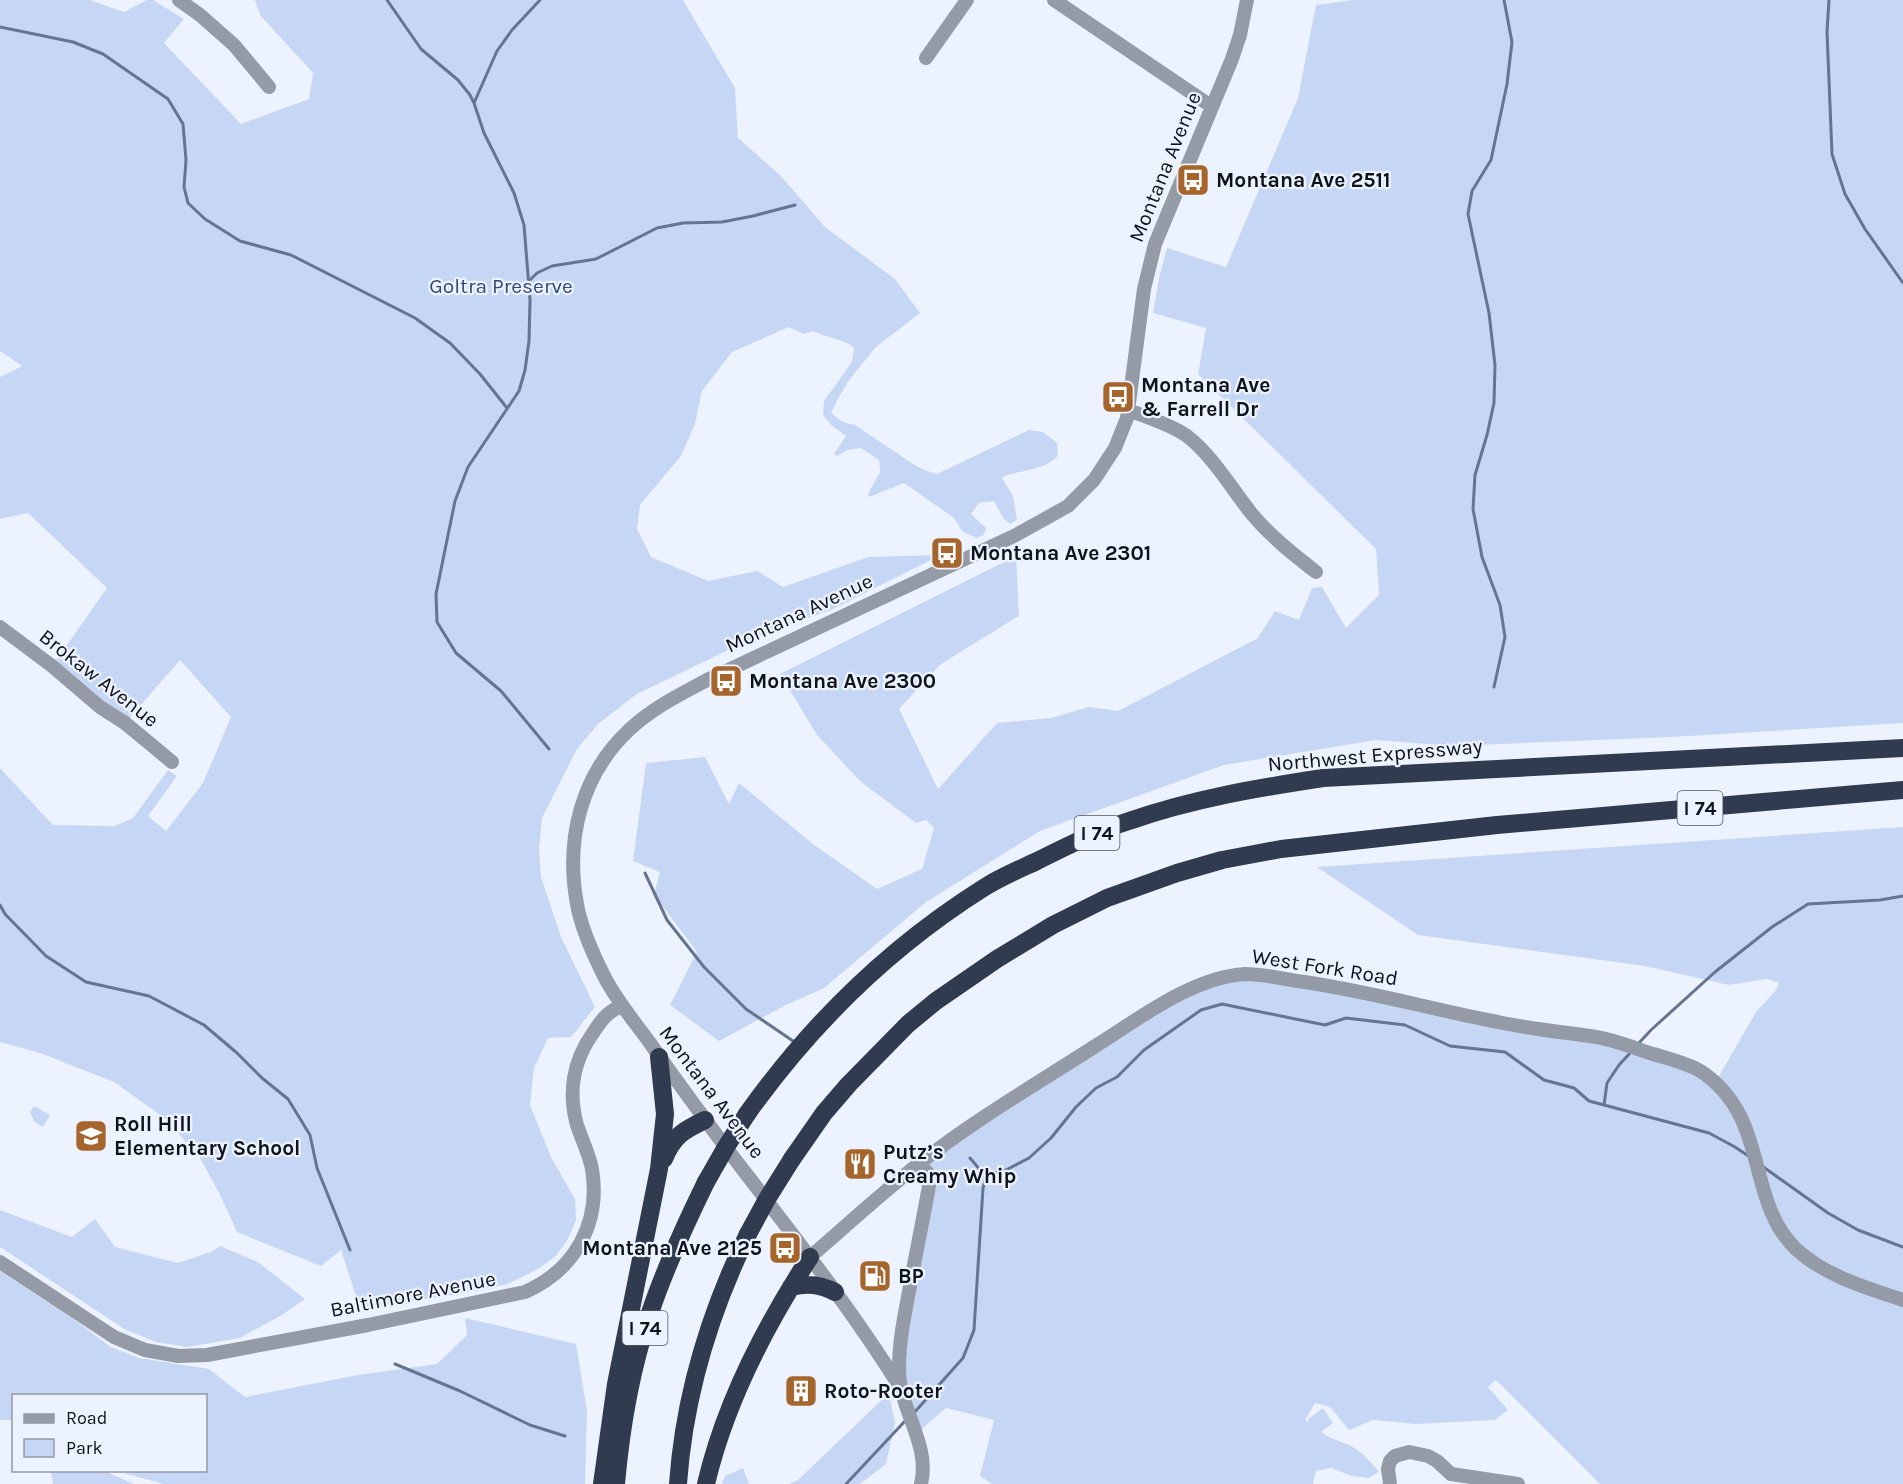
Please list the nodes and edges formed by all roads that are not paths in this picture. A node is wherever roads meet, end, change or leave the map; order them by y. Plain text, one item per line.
1 (178, 0) edge
2 (967, 0) edge
3 (1054, 0) edge
4 (1247, 0) edge
5 (926, 58) dead end
6 (269, 87) dead end
7 (1211, 106) junction
8 (1129, 410) junction
9 (1316, 572) dead end
10 (0, 627) edge
11 (1903, 748) edge
12 (172, 762) dead end
13 (1903, 790) edge
14 (622, 1005) junction
15 (659, 1057) junction
16 (705, 1120) junction
17 (920, 1163) junction
18 (659, 1169) junction
19 (810, 1257) junction
20 (0, 1262) edge
21 (790, 1287) junction
22 (835, 1292) junction
23 (1903, 1300) edge
24 (900, 1387) junction
25 (1447, 1479) edge
26 (602, 1484) edge
27 (616, 1484) edge
28 (678, 1484) edge
29 (706, 1484) edge
30 (921, 1484) edge
31 (1390, 1484) edge
32 (1518, 1484) edge

1 - 6 street
2 - 5 street
3 - 7 street
4 - 7 street, Montana Avenue
7 - 8 street, Montana Avenue
8 - 9 street
8 - 14 street, Montana Avenue
10 - 12 street, Brokaw Avenue
11 - 27 highway, Northwest Expressway / I 74, bridge
13 - 28 highway, I 74, bridge
14 - 15 street, Montana Avenue
14 - 20 street, Baltimore Avenue
15 - 16 street, Montana Avenue
15 - 18 highway
16 - 18 highway
16 - 19 street, Montana Avenue
17 - 19 street, West Fork Road
17 - 23 street, West Fork Road
17 - 24 street
18 - 26 highway
19 - 21 highway
19 - 22 street, Montana Avenue
21 - 22 highway
21 - 29 highway
22 - 24 street, Montana Avenue
24 - 30 street
25 - 31 street
25 - 32 street

